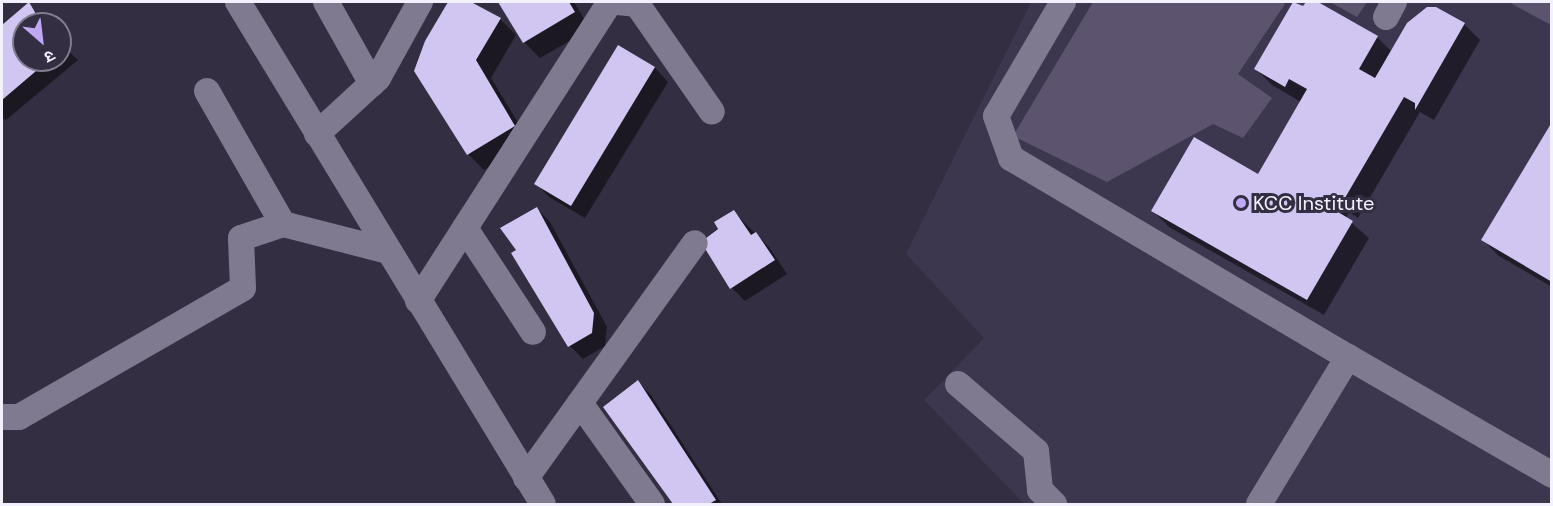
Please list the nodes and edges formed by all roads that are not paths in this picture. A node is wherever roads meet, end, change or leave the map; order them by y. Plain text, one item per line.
1 (238, 2) edge
2 (326, 2) edge
3 (420, 2) edge
4 (610, 2) edge
5 (618, 2) edge
6 (1063, 2) edge
7 (372, 84) junction
8 (207, 92) dead end
9 (712, 112) dead end
10 (317, 134) junction
11 (283, 224) junction
12 (465, 228) junction
13 (695, 243) dead end
14 (388, 251) junction
15 (418, 301) junction
16 (533, 332) dead end
17 (1348, 357) junction
18 (958, 384) dead end
19 (580, 403) junction
20 (2, 417) edge
21 (1551, 475) edge
22 (526, 478) junction
23 (543, 504) edge
24 (652, 504) edge
25 (1054, 504) edge
26 (1259, 504) edge

1 - 10 street
2 - 7 street
3 - 7 street
4 - 12 street
5 - 9 street
6 - 17 street
7 - 10 street
8 - 11 street
10 - 14 street
11 - 14 street
11 - 20 street
12 - 15 street
12 - 16 street
13 - 19 street
14 - 15 street
15 - 22 street
17 - 21 street
17 - 26 street
18 - 25 street
19 - 22 street
19 - 24 street
22 - 23 street

